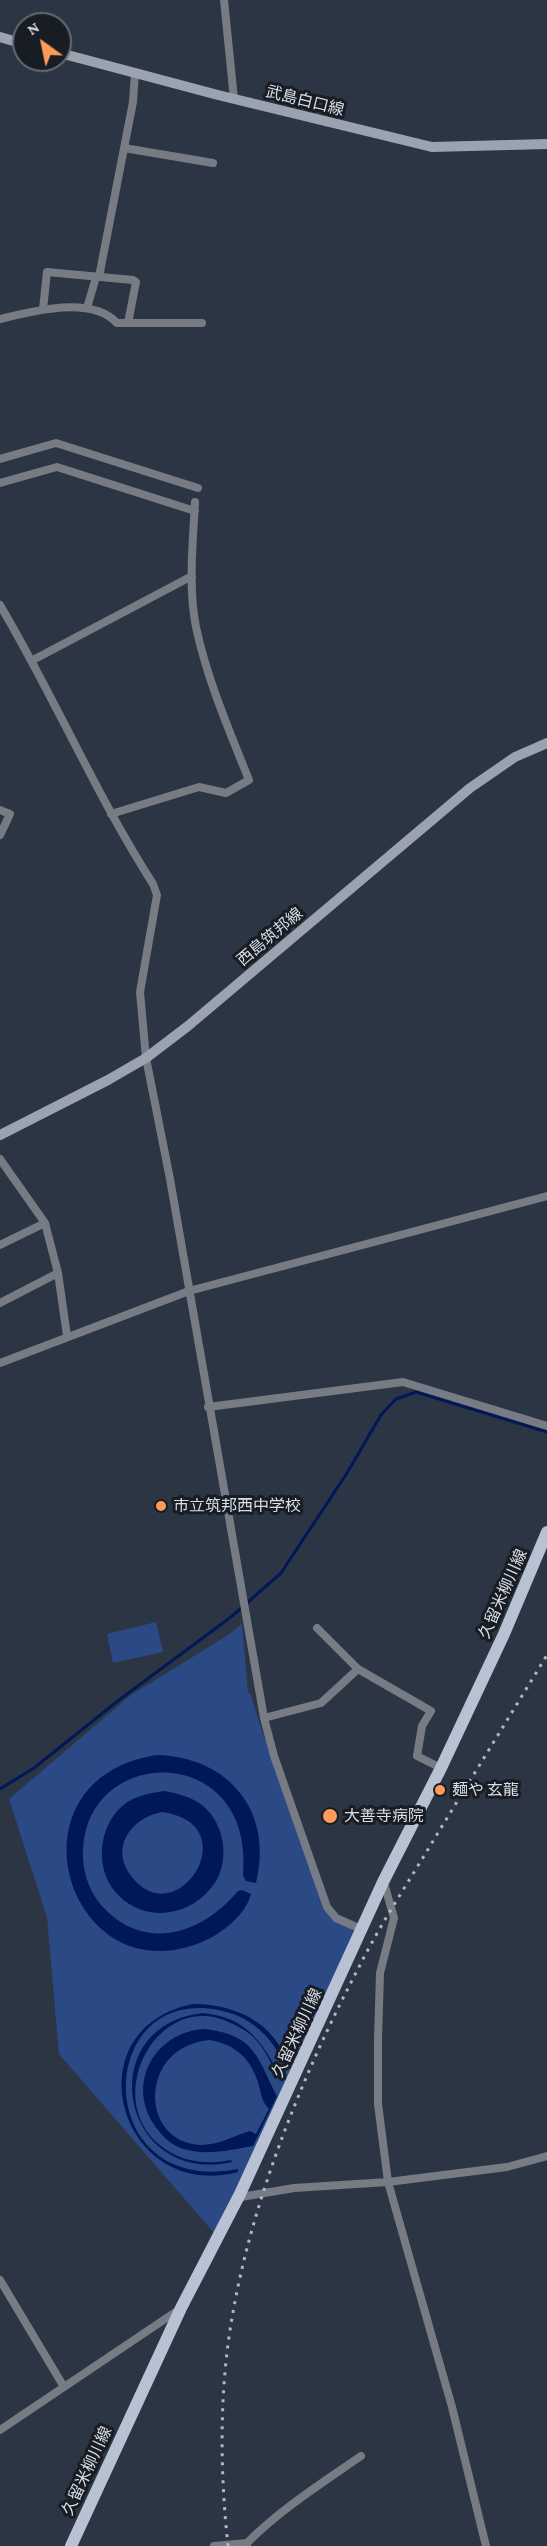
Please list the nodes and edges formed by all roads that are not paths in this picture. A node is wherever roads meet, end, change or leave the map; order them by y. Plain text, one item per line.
1 (224, 0) edge
2 (72, 56) edge
3 (135, 72) junction
4 (234, 99) junction
5 (547, 144) edge
6 (124, 148) junction
7 (213, 163) dead end
8 (97, 277) junction
9 (87, 308) junction
10 (44, 309) junction
11 (0, 319) edge
12 (129, 323) junction
13 (202, 323) dead end
14 (0, 459) edge
15 (0, 483) edge
16 (198, 488) dead end
17 (195, 502) dead end
18 (195, 511) junction
19 (192, 576) junction
20 (0, 605) edge
21 (33, 660) junction
22 (547, 744) edge
23 (0, 810) edge
24 (111, 814) junction
25 (0, 835) edge
26 (146, 1058) junction
27 (0, 1135) edge
28 (0, 1159) edge
29 (547, 1196) edge
30 (45, 1223) junction
31 (0, 1245) edge
32 (58, 1273) junction
33 (189, 1291) junction
34 (0, 1303) edge
35 (67, 1336) junction
36 (0, 1363) edge
37 (208, 1407) junction
38 (547, 1426) edge
39 (547, 1532) edge
40 (316, 1628) dead end
41 (358, 1669) junction
42 (264, 1718) junction
43 (441, 1768) junction
44 (383, 1882) junction
45 (363, 1930) junction
46 (547, 2157) edge
47 (388, 2182) junction
48 (240, 2194) junction
49 (0, 2280) edge
50 (181, 2308) junction
51 (64, 2387) junction
52 (0, 2430) edge
53 (361, 2456) dead end
54 (247, 2545) edge
55 (71, 2546) edge
56 (214, 2546) edge
57 (486, 2546) edge

1 - 4 street
2 - 3 main road, 武島白口線
3 - 4 main road, 武島白口線
3 - 6 street
4 - 5 main road, 武島白口線
6 - 7 street
6 - 8 street
8 - 9 street
8 - 10 street
8 - 12 street
9 - 10 street
9 - 12 street
10 - 11 street
12 - 13 street
14 - 16 street
15 - 18 street
17 - 18 street
18 - 19 street
19 - 21 street
19 - 24 street
20 - 21 street
21 - 24 street
22 - 26 main road, 西島筑邦線
23 - 25 street
24 - 26 street
26 - 27 main road, 西島筑邦線
26 - 33 street
28 - 30 street
29 - 33 street
30 - 31 street
30 - 32 street
32 - 34 street
32 - 35 street
33 - 35 street
33 - 37 street
35 - 36 street
37 - 38 street
37 - 42 street
39 - 43 main road, 久留米柳川線
40 - 41 street
41 - 42 street
41 - 43 street
42 - 45 street
43 - 44 main road, 久留米柳川線
44 - 45 main road, 久留米柳川線
44 - 47 street
45 - 48 main road, 久留米柳川線
46 - 47 street
47 - 48 street
47 - 57 street
48 - 50 main road, 久留米柳川線
49 - 51 street
50 - 51 street
50 - 55 main road, 久留米柳川線
51 - 52 street
53 - 54 street
54 - 56 street

